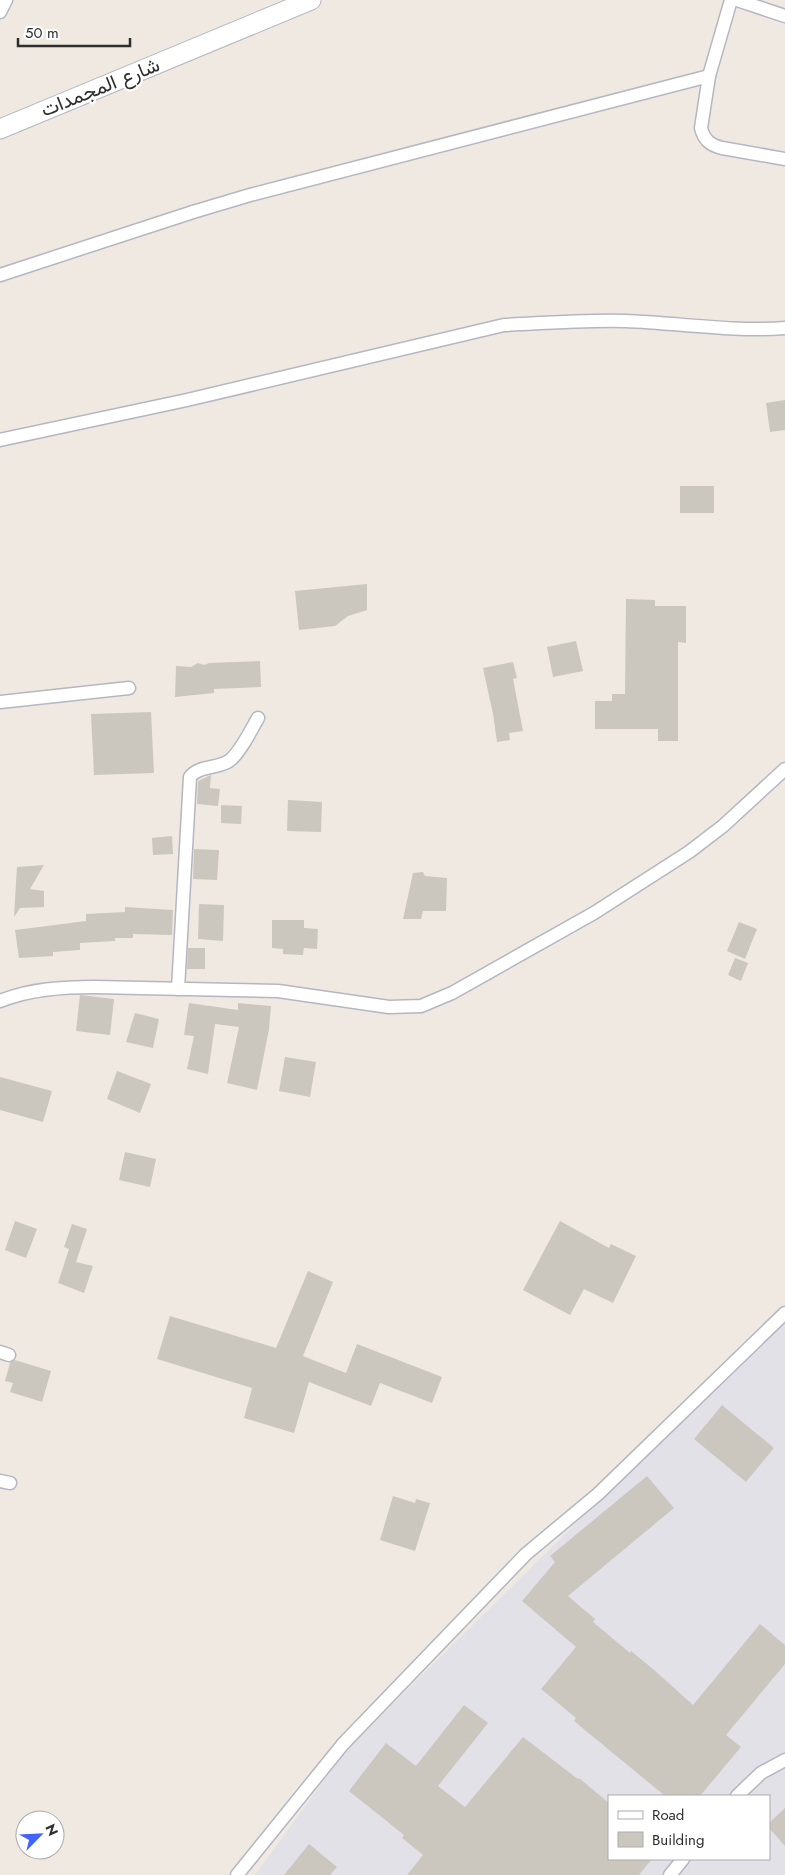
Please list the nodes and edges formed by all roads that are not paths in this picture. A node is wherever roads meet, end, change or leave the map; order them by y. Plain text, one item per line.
1 (6, 0) edge
2 (311, 0) edge
3 (731, 0) edge
4 (737, 0) edge
5 (0, 12) edge
6 (785, 16) edge
7 (709, 76) junction
8 (0, 129) edge
9 (785, 158) edge
10 (0, 275) edge
11 (785, 328) edge
12 (0, 440) edge
13 (129, 688) dead end
14 (0, 702) edge
15 (258, 718) dead end
16 (785, 769) edge
17 (178, 989) junction
18 (0, 1001) edge
19 (785, 1313) edge
20 (785, 1760) edge
21 (738, 1795) edge
22 (683, 1860) edge
23 (237, 1875) edge
24 (670, 1875) edge

1 - 5 street
2 - 8 main road, شارع المجمدات
3 - 7 street
4 - 6 street
7 - 9 street
7 - 10 street
11 - 12 street
13 - 14 street
15 - 17 street
16 - 17 street
17 - 18 street
19 - 23 street
20 - 21 street
22 - 24 street

